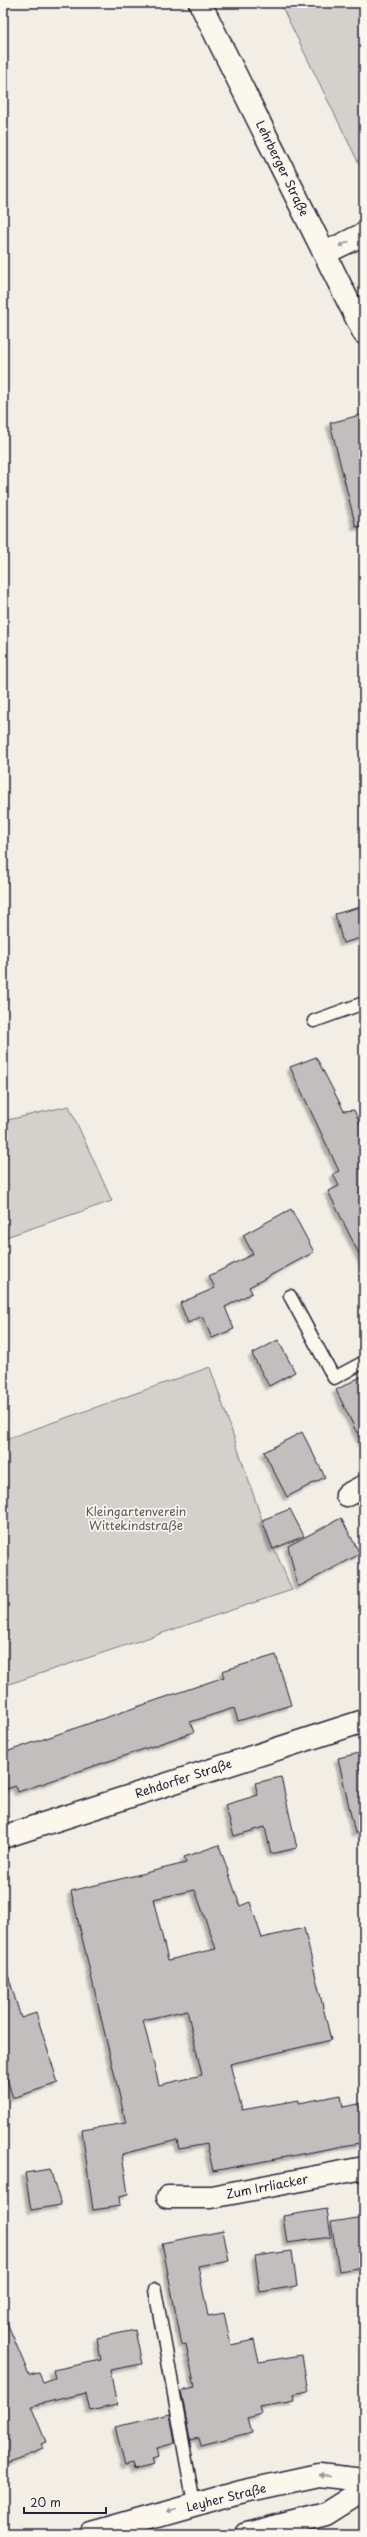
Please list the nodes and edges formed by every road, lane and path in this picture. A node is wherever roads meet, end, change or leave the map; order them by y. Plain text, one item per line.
1 (200, 3) edge
2 (364, 234) edge
3 (324, 253) junction
4 (364, 334) edge
5 (364, 1003) edge
6 (314, 1021) dead end
7 (290, 1296) dead end
8 (364, 1362) edge
9 (364, 1721) edge
10 (3, 1837) edge
11 (364, 2168) edge
12 (168, 2196) dead end
13 (155, 2290) dead end
14 (364, 2480) edge
15 (364, 2490) edge
16 (194, 2504) junction
17 (91, 2534) edge
18 (246, 2534) edge

1 - 3 street, Lehrberger Straße
2 -> 3 street
3 - 4 street, Lehrberger Straße
5 - 6 lane
7 - 8 lane
9 - 10 street, Rehdorfer Straße
11 - 12 street, Zum Irrliacker
13 - 16 lane
14 -> 16 street, Leyher Straße
15 - 18 street
16 -> 17 street, Leyher Straße

